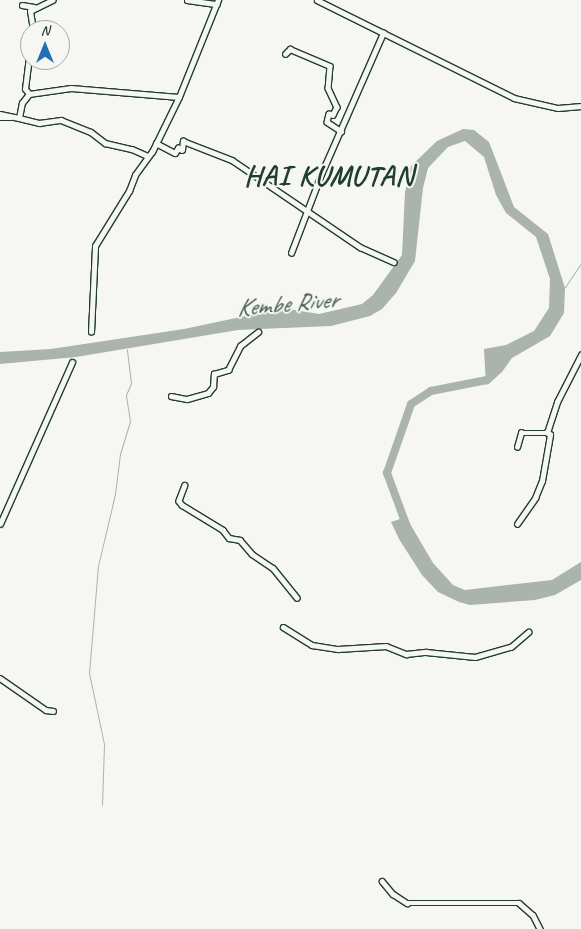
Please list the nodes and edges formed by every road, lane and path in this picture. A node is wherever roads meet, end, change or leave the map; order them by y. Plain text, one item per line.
1 (34, 0) edge
2 (53, 0) edge
3 (187, 0) edge
4 (317, 0) edge
5 (217, 2) edge
6 (25, 4) edge
7 (34, 7) junction
8 (31, 20) edge
9 (383, 32) junction
10 (285, 54) dead end
11 (27, 70) edge
12 (29, 94) junction
13 (180, 97) junction
14 (581, 106) edge
15 (0, 114) edge
16 (0, 118) edge
17 (17, 118) junction
18 (341, 131) junction
19 (156, 143) junction
20 (148, 156) junction
21 (309, 212) junction
22 (291, 253) dead end
23 (394, 262) dead end
24 (91, 332) dead end
25 (258, 332) dead end
26 (581, 355) edge
27 (72, 362) dead end
28 (172, 396) dead end
29 (547, 433) junction
30 (517, 447) dead end
31 (185, 485) dead end
32 (0, 524) edge
33 (517, 524) dead end
34 (297, 598) dead end
35 (283, 627) dead end
36 (528, 632) dead end
37 (0, 678) edge
38 (53, 711) dead end
39 (382, 881) dead end
40 (535, 929) edge
41 (540, 929) edge

1 - 7 street
2 - 7 street
3 - 5 street
4 - 9 street
5 - 13 street
6 - 7 street
7 - 8 street
9 - 14 street
9 - 18 street
10 - 18 street
11 - 12 street
12 - 13 street
12 - 17 street
13 - 19 street
15 - 17 street
16 - 17 street
17 - 20 street
18 - 21 street
19 - 20 street
19 - 21 street
20 - 24 street
21 - 22 street
21 - 23 street
25 - 28 street
26 - 29 street
27 - 32 street
29 - 30 street
29 - 33 street
31 - 34 street
35 - 36 street
37 - 38 street
39 - 41 street
40 - 41 street

